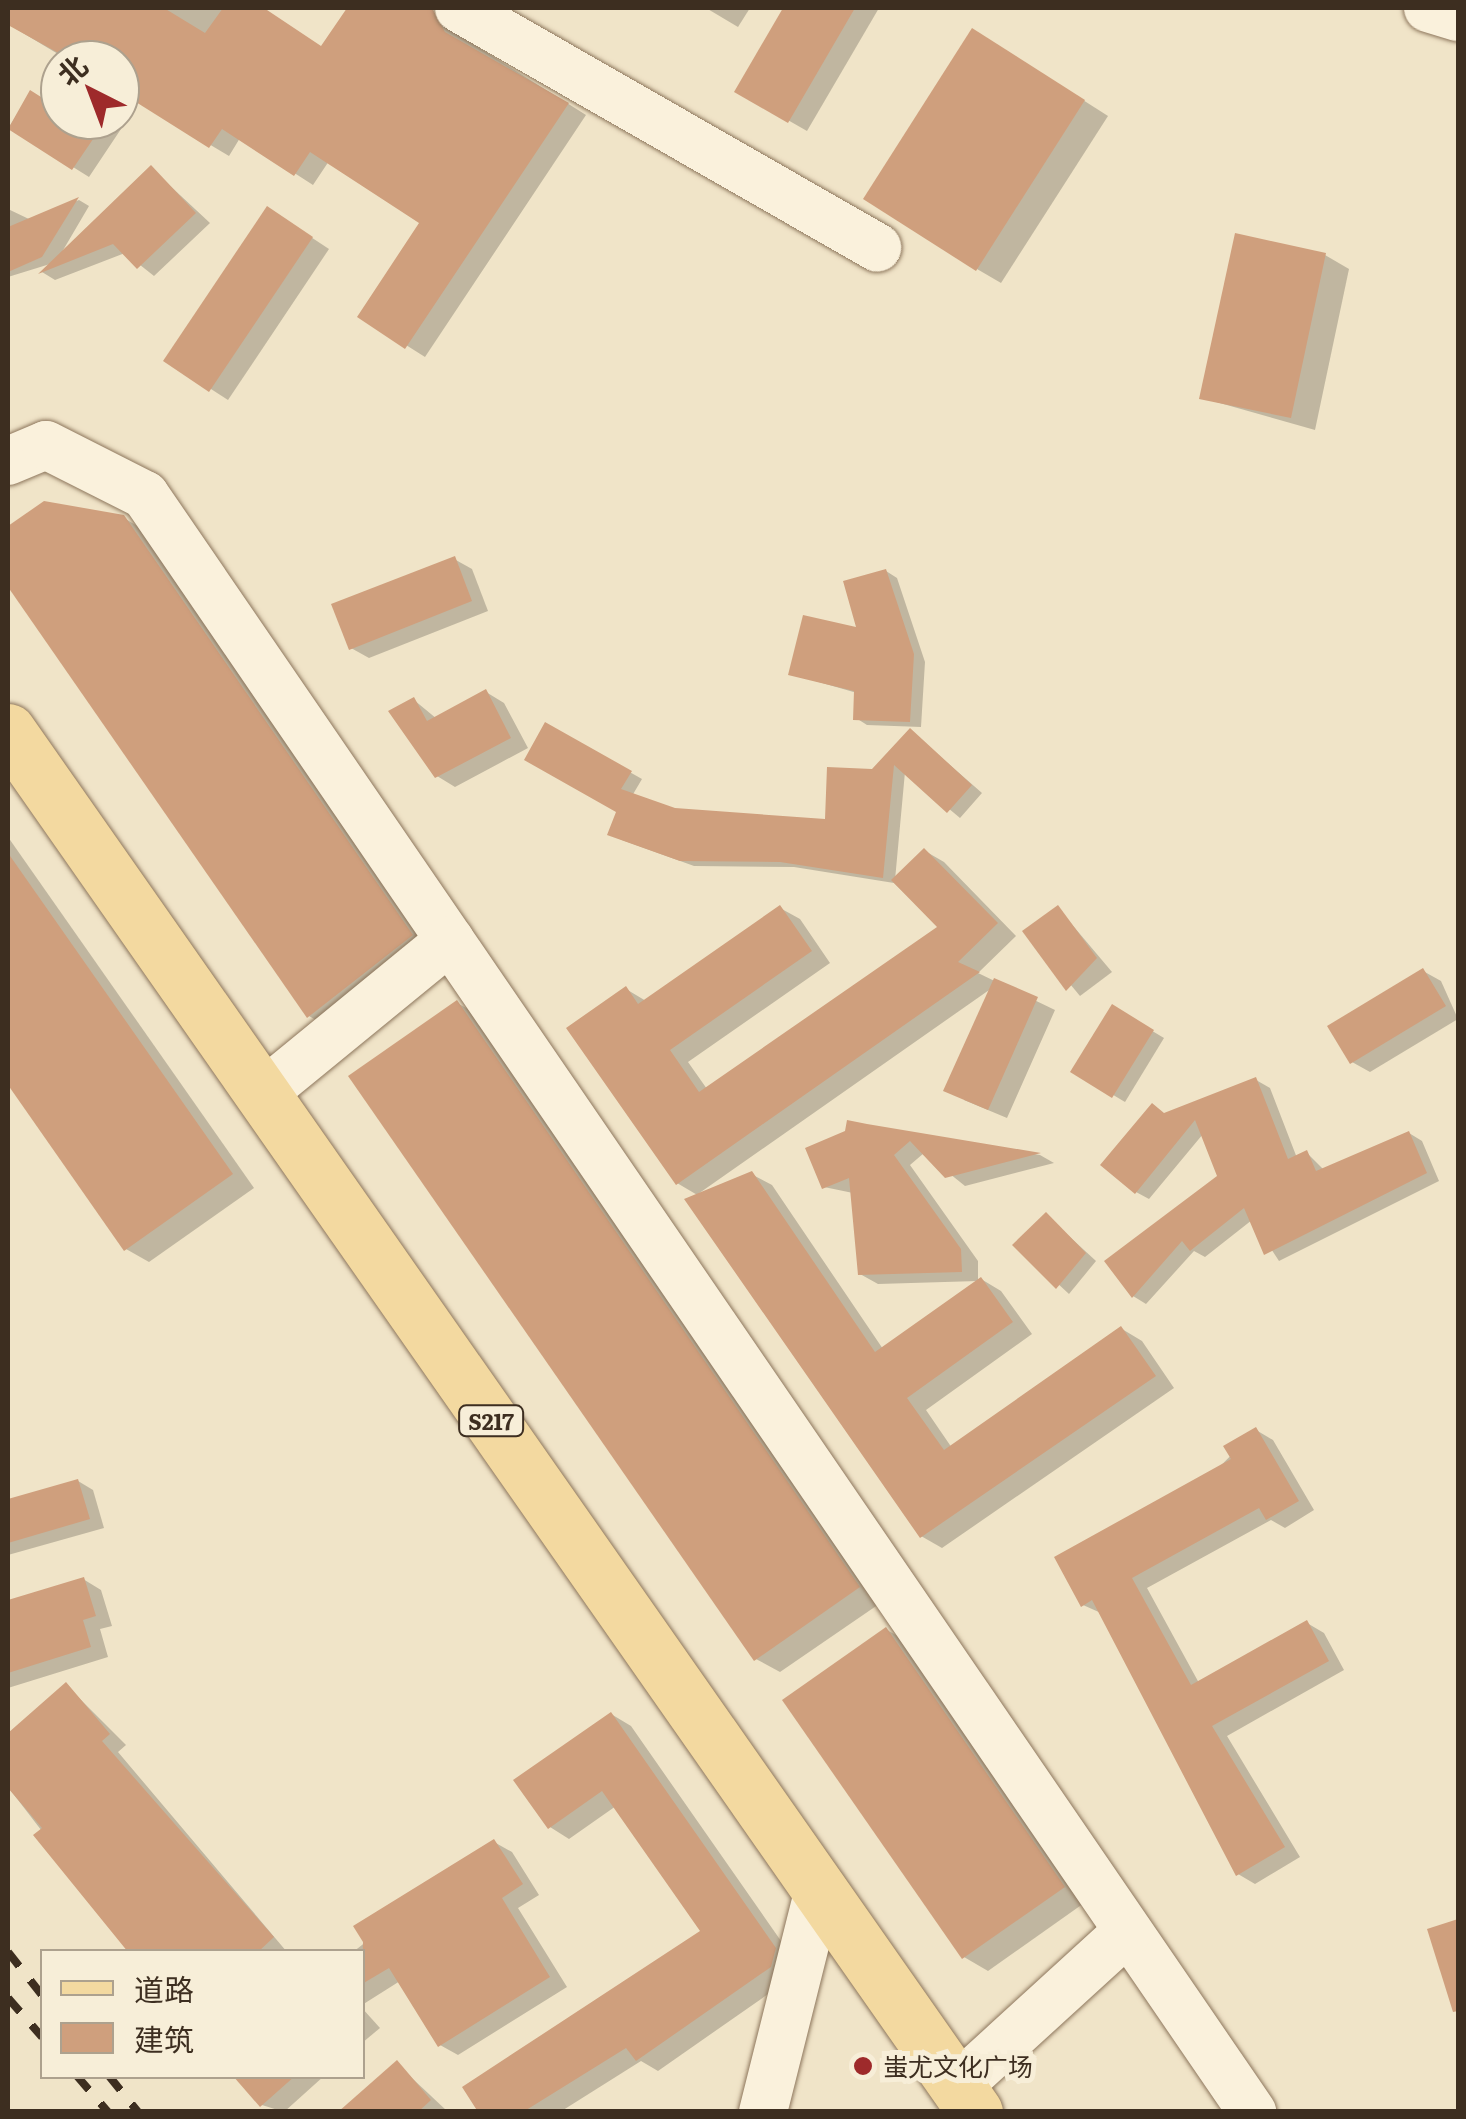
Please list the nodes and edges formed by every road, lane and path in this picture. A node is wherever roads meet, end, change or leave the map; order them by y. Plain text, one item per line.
1 (459, 8) edge
2 (1428, 8) edge
3 (1458, 18) edge
4 (876, 246) dead end
5 (8, 461) edge
6 (8, 731) edge
7 (450, 940) junction
8 (262, 1094) junction
9 (819, 1889) junction
10 (1128, 1931) junction
11 (966, 2099) edge
12 (763, 2112) edge
13 (1252, 2112) edge

1 - 4 street
2 - 3 street
5 - 7 street
6 - 8 main road, S217
7 - 8 street
7 - 10 street
8 - 9 main road, S217
9 - 11 main road, S217
9 - 12 street
10 - 11 street
10 - 13 street

